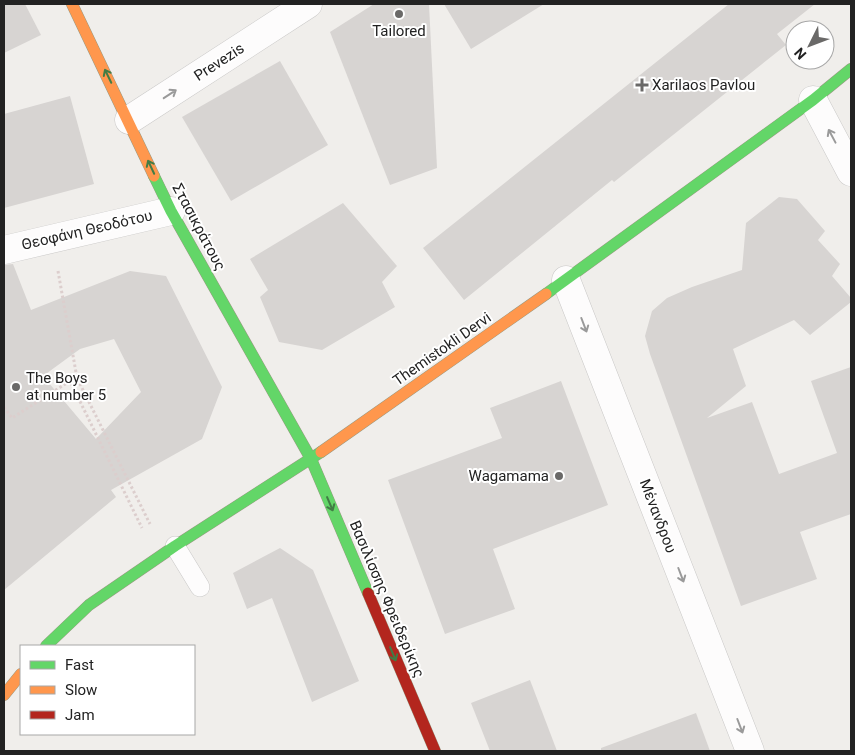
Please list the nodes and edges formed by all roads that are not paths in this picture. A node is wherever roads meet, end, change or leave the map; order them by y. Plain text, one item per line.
1 (72, 4) edge
2 (308, 4) edge
3 (851, 69) edge
4 (813, 100) junction
5 (129, 120) junction
6 (851, 172) edge
7 (171, 211) junction
8 (4, 250) edge
9 (566, 280) junction
10 (311, 459) junction
11 (175, 546) junction
12 (200, 587) dead end
13 (47, 645) edge
14 (20, 675) edge
15 (4, 695) edge
16 (435, 751) edge
17 (750, 751) edge

5 -> 1 main road, Στασικράτους
5 -> 2 street, Prevezis
3 - 4 main road, Themistokli Dervi
6 -> 4 street
4 - 9 main road, Themistokli Dervi
7 -> 5 main road, Στασικράτους
7 - 8 street, Θεοφάνη Θεοδότου
7 - 10 main road, Στασικράτους
9 - 10 main road, Themistokli Dervi
9 -> 17 street, Μένανδρου
10 - 11 main road, Themistokli Dervi
10 -> 16 main road, Βασιλίσσης Φρειδερίκης
11 - 12 lane
11 - 13 main road, Themistokli Dervi
14 - 15 main road

